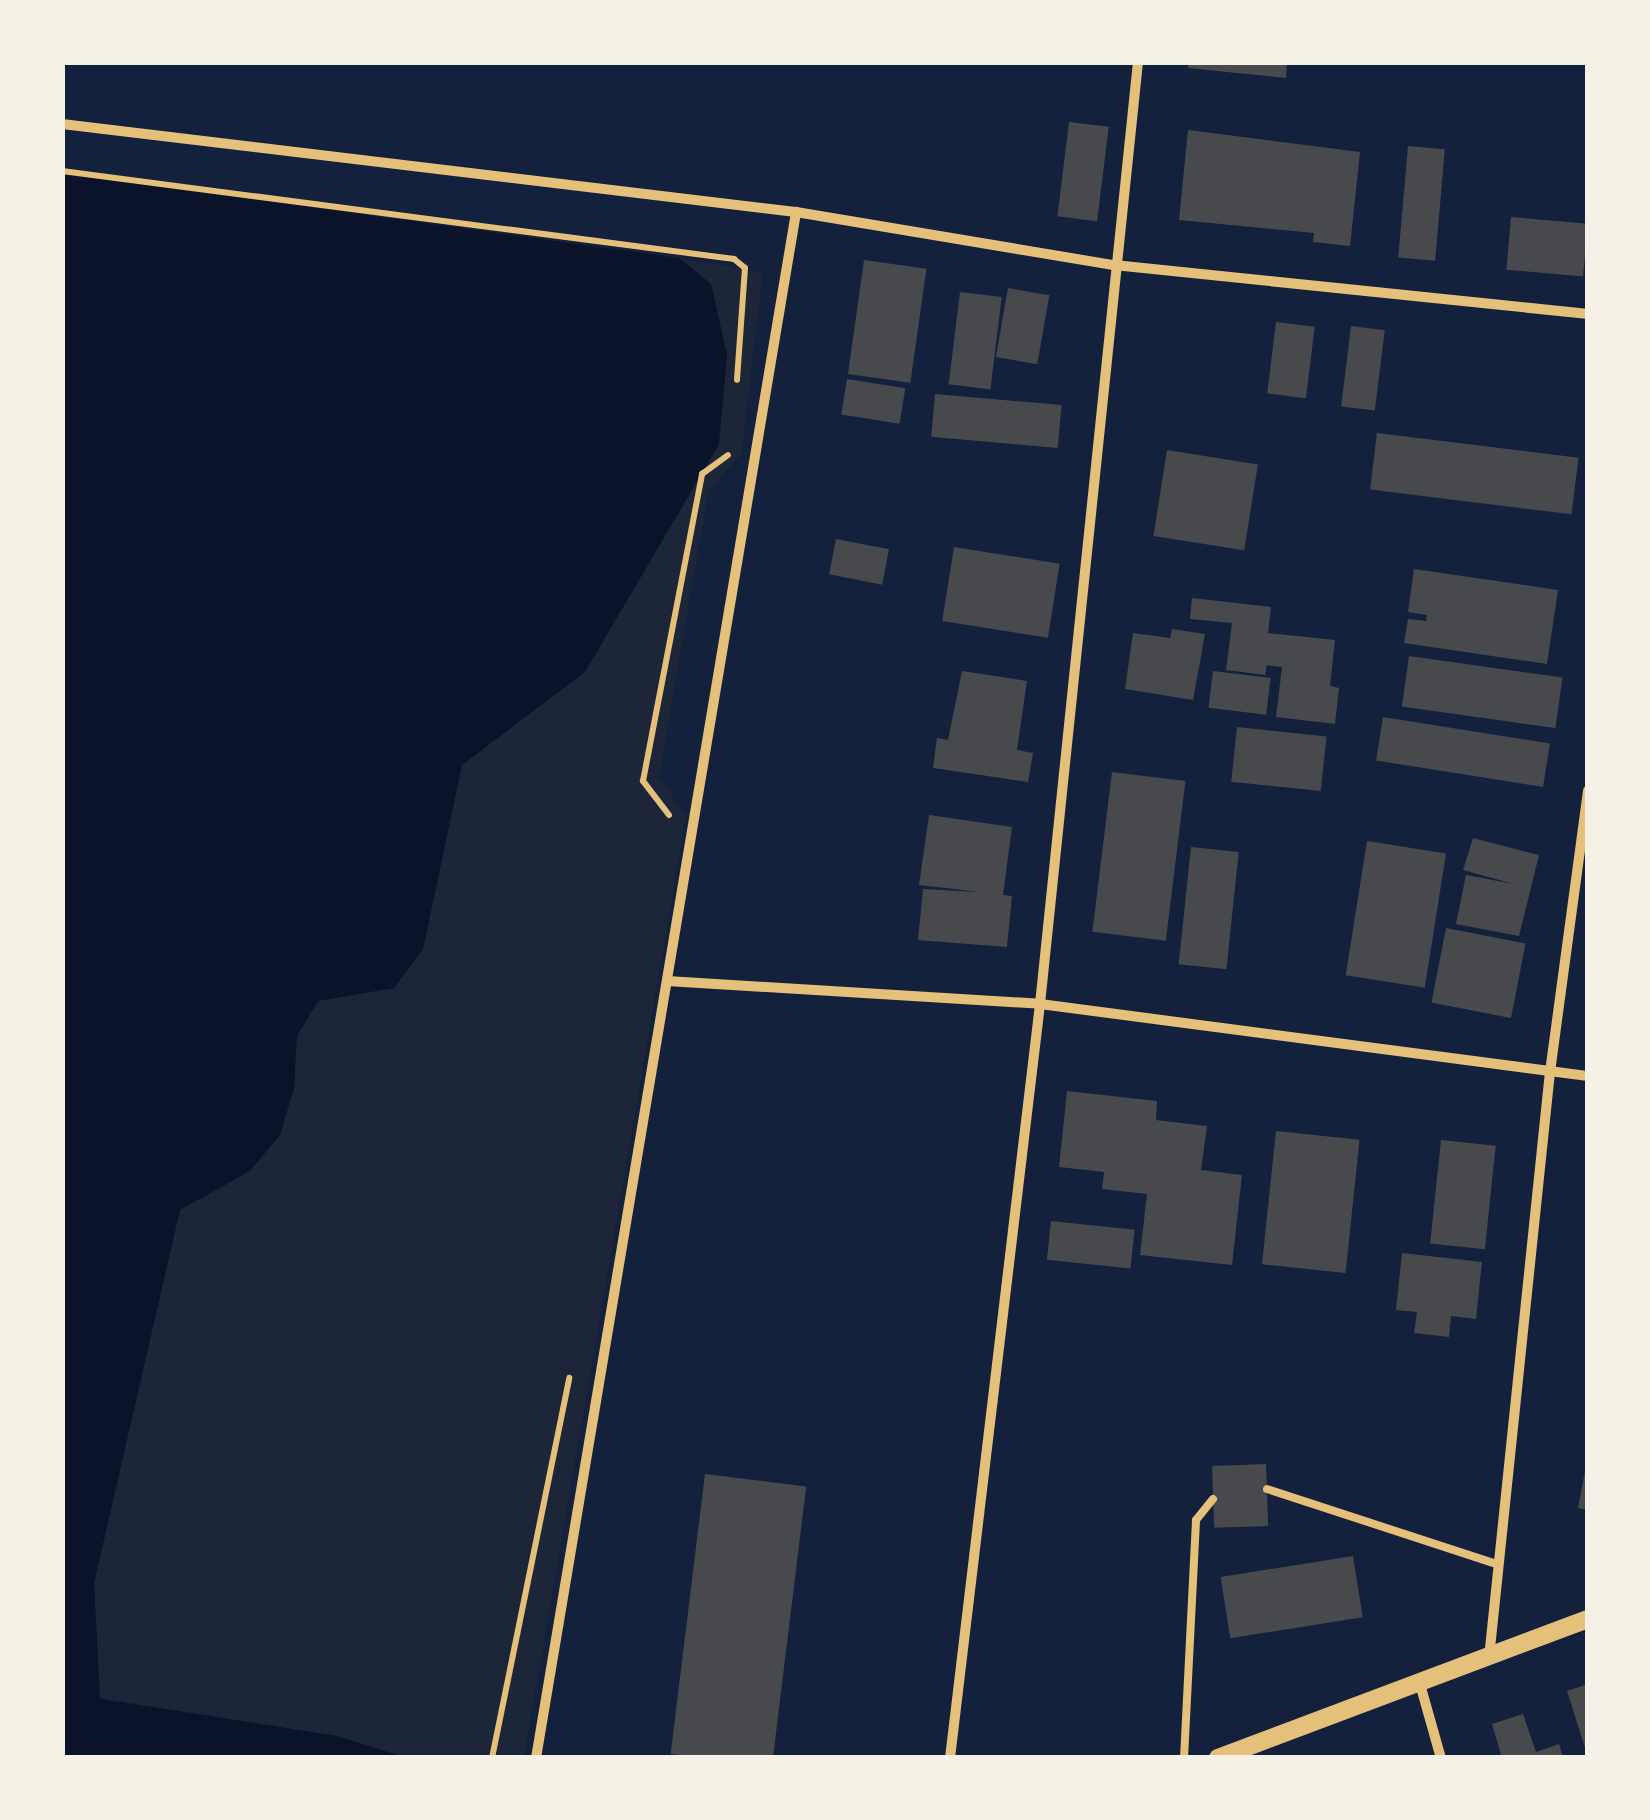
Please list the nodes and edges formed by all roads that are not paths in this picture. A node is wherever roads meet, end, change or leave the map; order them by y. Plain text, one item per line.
1 (1138, 62) edge
2 (62, 124) edge
3 (796, 212) junction
4 (1114, 264) junction
5 (1588, 314) edge
6 (1588, 791) edge
7 (667, 981) junction
8 (1040, 1004) junction
9 (1550, 1072) junction
10 (1588, 1076) edge
11 (1267, 1488) dead end
12 (1213, 1499) dead end
13 (1496, 1564) junction
14 (1588, 1619) edge
15 (1488, 1658) junction
16 (1420, 1684) junction
17 (536, 1758) edge
18 (950, 1758) edge
19 (1184, 1758) edge
20 (1218, 1758) edge
21 (1441, 1758) edge

1 - 4 street
2 - 3 street
3 - 4 street
3 - 7 street
4 - 5 street
4 - 8 street
6 - 9 street
7 - 8 street
7 - 17 street
8 - 9 street
8 - 18 street
9 - 10 street
9 - 13 street
11 - 13 lane
12 - 19 lane
13 - 15 street
14 - 15 street
15 - 16 street
16 - 20 street
16 - 21 street

